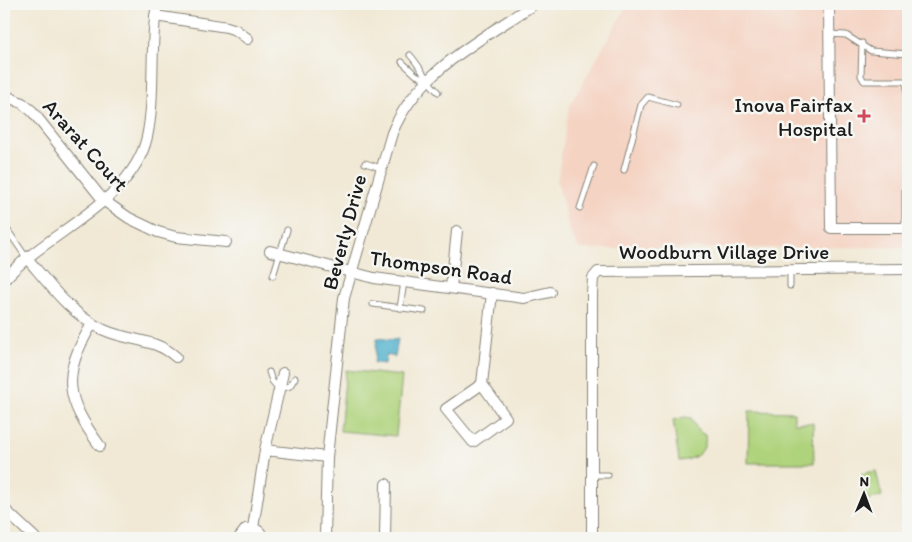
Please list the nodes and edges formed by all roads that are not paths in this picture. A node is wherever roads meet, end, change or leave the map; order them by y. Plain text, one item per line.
1 (157, 4) edge
2 (534, 4) edge
3 (829, 4) edge
4 (154, 16) junction
5 (829, 34) junction
6 (248, 39) dead end
7 (862, 43) junction
8 (908, 54) edge
9 (410, 55) dead end
10 (402, 62) dead end
11 (427, 80) junction
12 (438, 92) dead end
13 (4, 95) edge
14 (678, 105) dead end
15 (365, 163) dead end
16 (594, 166) dead end
17 (382, 168) junction
18 (624, 170) dead end
19 (103, 200) junction
20 (580, 208) dead end
21 (4, 225) edge
22 (907, 228) edge
23 (287, 230) dead end
24 (456, 231) dead end
25 (226, 242) dead end
26 (275, 253) junction
27 (26, 257) junction
28 (908, 269) edge
29 (790, 270) junction
30 (350, 273) junction
31 (273, 276) dead end
32 (4, 280) edge
33 (404, 282) junction
34 (790, 286) dead end
35 (451, 288) junction
36 (550, 292) dead end
37 (492, 293) junction
38 (373, 304) dead end
39 (400, 308) junction
40 (424, 311) dead end
41 (92, 324) junction
42 (176, 357) dead end
43 (269, 372) dead end
44 (283, 373) dead end
45 (295, 378) dead end
46 (482, 384) junction
47 (279, 389) junction
48 (100, 446) dead end
49 (265, 450) junction
50 (327, 457) junction
51 (592, 475) junction
52 (608, 475) dead end
53 (386, 484) dead end
54 (4, 509) edge
55 (253, 528) junction
56 (35, 538) edge
57 (239, 538) edge
58 (262, 538) edge
59 (325, 538) edge
60 (385, 538) edge
61 (592, 538) edge

1 - 4 street
2 - 11 street, Beverly Drive
3 - 5 street
4 - 6 street
4 - 19 street
5 - 7 lane
5 - 22 street
7 - 8 lane
7 - 22 lane
9 - 11 lane
10 - 11 lane
11 - 12 lane
11 - 17 street, Beverly Drive
13 - 19 street, Ararat Court
14 - 18 lane
15 - 17 lane
16 - 20 lane
17 - 30 street, Beverly Drive
19 - 25 street, Ararat Court
19 - 27 street
21 - 27 lane
23 - 26 lane
24 - 35 street
26 - 30 street, Thompson Road
26 - 31 lane
27 - 32 street
27 - 41 street
28 - 29 street, Woodburn Village Drive
29 - 34 lane
29 - 51 street, Woodburn Village Drive
30 - 33 street, Thompson Road
30 - 50 street, Beverly Drive
33 - 35 street, Thompson Road
33 - 39 lane
35 - 37 street, Thompson Road
36 - 37 street, Thompson Road
37 - 46 street
38 - 39 lane
39 - 40 lane
41 - 42 street
41 - 48 street
43 - 47 lane
44 - 47 street
45 - 47 lane
46 - 46 street
47 - 49 street
49 - 50 street
49 - 55 street
50 - 59 street, Beverly Drive
51 - 52 lane
51 - 61 street, Woodburn Village Drive
53 - 60 street
54 - 56 street
55 - 57 street
55 - 58 street

